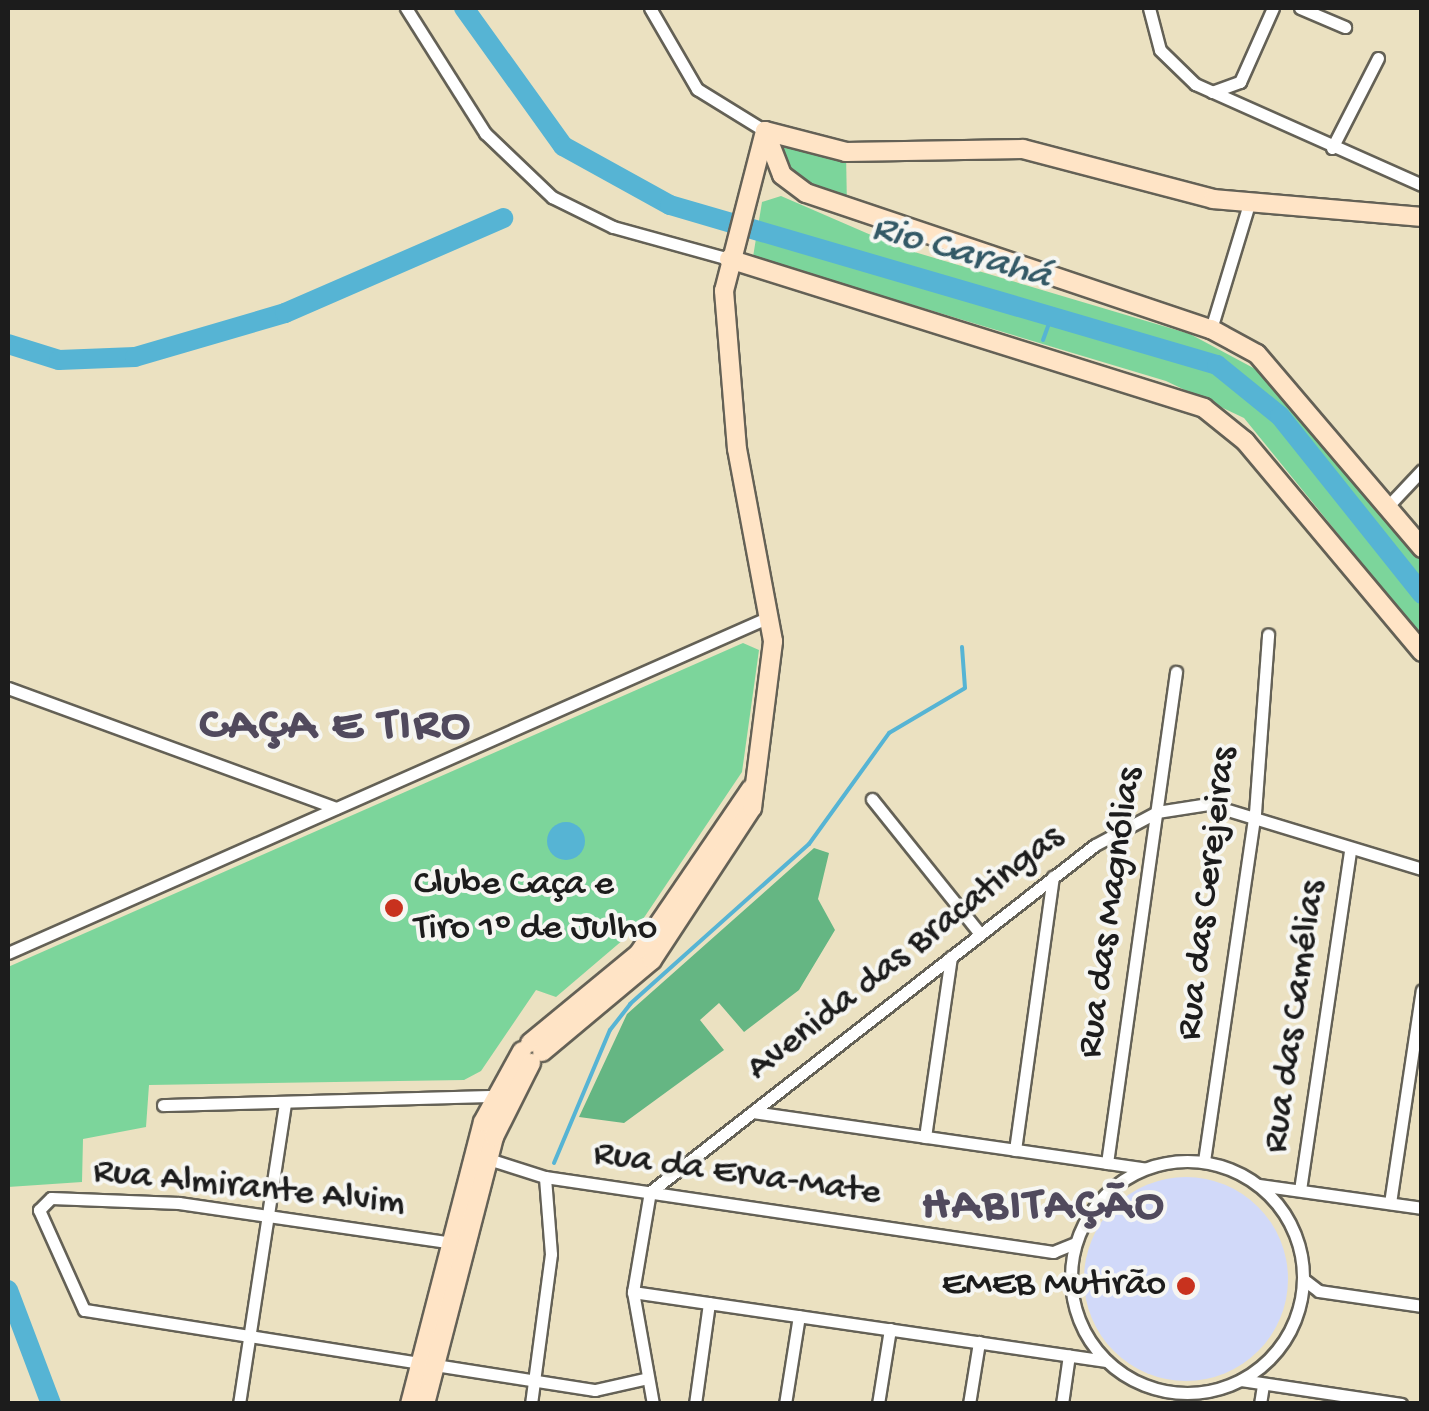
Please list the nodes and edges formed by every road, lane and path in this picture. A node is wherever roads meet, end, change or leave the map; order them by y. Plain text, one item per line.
1 (406, 8) edge
2 (650, 8) edge
3 (1148, 8) edge
4 (1272, 8) edge
5 (1300, 8) edge
6 (1345, 27) dead end
7 (1378, 58) dead end
8 (1212, 92) junction
9 (765, 131) junction
10 (1332, 148) junction
11 (1422, 186) edge
12 (1249, 204) junction
13 (1422, 217) edge
14 (730, 253) junction
15 (1211, 328) junction
16 (1422, 470) edge
17 (1388, 505) junction
18 (1422, 548) edge
19 (769, 617) junction
20 (1268, 634) dead end
21 (1422, 652) edge
22 (1176, 672) dead end
23 (8, 688) edge
24 (872, 799) dead end
25 (336, 808) junction
26 (1157, 812) junction
27 (1255, 813) junction
28 (1350, 852) junction
29 (1422, 869) edge
30 (1053, 877) junction
31 (980, 934) junction
32 (8, 952) edge
33 (951, 957) junction
34 (1422, 990) edge
35 (531, 1052) junction
36 (493, 1096) junction
37 (285, 1102) junction
38 (163, 1105) dead end
39 (753, 1112) junction
40 (925, 1136) junction
41 (1016, 1150) junction
42 (481, 1156) junction
43 (1204, 1161) junction
44 (1106, 1163) junction
45 (1144, 1168) junction
46 (545, 1177) junction
47 (1259, 1185) junction
48 (1300, 1190) junction
49 (650, 1192) junction
50 (1390, 1203) junction
51 (1422, 1208) edge
52 (268, 1215) junction
53 (452, 1243) junction
54 (1075, 1243) junction
55 (1053, 1252) junction
56 (1071, 1266) junction
57 (1303, 1279) junction
58 (1319, 1291) junction
59 (633, 1292) junction
60 (1301, 1299) junction
61 (709, 1302) junction
62 (1422, 1306) edge
63 (799, 1316) junction
64 (890, 1329) junction
65 (249, 1336) junction
66 (978, 1342) junction
67 (1069, 1355) junction
68 (1106, 1361) junction
69 (427, 1364) junction
70 (644, 1380) junction
71 (1240, 1380) junction
72 (534, 1381) junction
73 (1263, 1384) junction
74 (1158, 1397) edge
75 (1354, 1400) edge
76 (238, 1404) edge
77 (410, 1404) edge
78 (425, 1404) edge
79 (531, 1404) edge
80 (653, 1404) edge
81 (694, 1404) edge
82 (785, 1404) edge
83 (878, 1404) edge
84 (969, 1404) edge
85 (1062, 1404) edge
86 (1260, 1404) edge
87 (1401, 1404) edge

1 - 14 street
2 - 9 street
3 - 8 street
4 - 8 street
5 - 6 street
7 - 10 street
8 - 10 street
9 - 12 main road
9 - 14 main road
9 - 15 main road
10 - 11 street
12 - 13 main road
12 - 15 street
14 - 19 main road
14 - 21 main road
15 - 17 main road
16 - 17 street
17 - 18 main road
19 - 25 street
19 - 35 main road
20 - 27 street, Rua das Cerejeiras
22 - 26 street, Rua das Magnólias
23 - 25 street
24 - 31 street
25 - 32 street
26 - 27 street, Avenida das Bracatingas
26 - 30 street, Avenida das Bracatingas
26 - 44 street, Rua das Magnólias
27 - 28 street, Avenida das Bracatingas
27 - 43 street, Rua das Cerejeiras
28 - 29 street, Avenida das Bracatingas
28 - 48 street, Rua das Camélias
30 - 31 street, Avenida das Bracatingas
30 - 41 street
31 - 33 street, Avenida das Bracatingas
33 - 39 street, Avenida das Bracatingas
33 - 40 street
34 - 50 street
35 - 36 main road
35 - 42 main road
36 - 37 street
36 - 42 main road
37 - 38 street
37 - 52 street
39 - 40 street
39 - 49 street, Avenida das Bracatingas
40 - 41 street
41 - 44 street
42 - 46 street, Rua da Erva-Mate
42 - 53 main road
42 - 69 main road
43 - 45 street
43 - 47 street
44 - 45 street
45 - 54 street
46 - 49 street, Rua da Erva-Mate
46 - 72 street
47 - 48 street
47 - 57 street
48 - 50 street
49 - 55 street, Rua da Erva-Mate
49 - 59 street
50 - 51 street
52 - 53 street, Rua Almirante Alvim
52 - 65 street
52 - 65 street, Rua Almirante Alvim
53 - 69 main road
54 - 55 street
54 - 56 street
55 - 56 street, Rua da Erva-Mate
56 - 68 street
57 - 58 street
57 - 60 street
58 - 60 street
58 - 62 street
59 - 61 street
59 - 70 street
60 - 71 street
61 - 63 street
61 - 81 street
63 - 64 street
63 - 82 street
64 - 66 street
64 - 83 street
65 - 69 street
65 - 76 street
66 - 67 street
66 - 84 street
67 - 68 street
67 - 85 street
68 - 74 street
69 - 72 street
69 - 77 main road
69 - 78 main road
70 - 72 street
70 - 80 street
71 - 73 street
71 - 74 street
72 - 79 street
73 - 75 street
73 - 86 street
75 - 87 street

